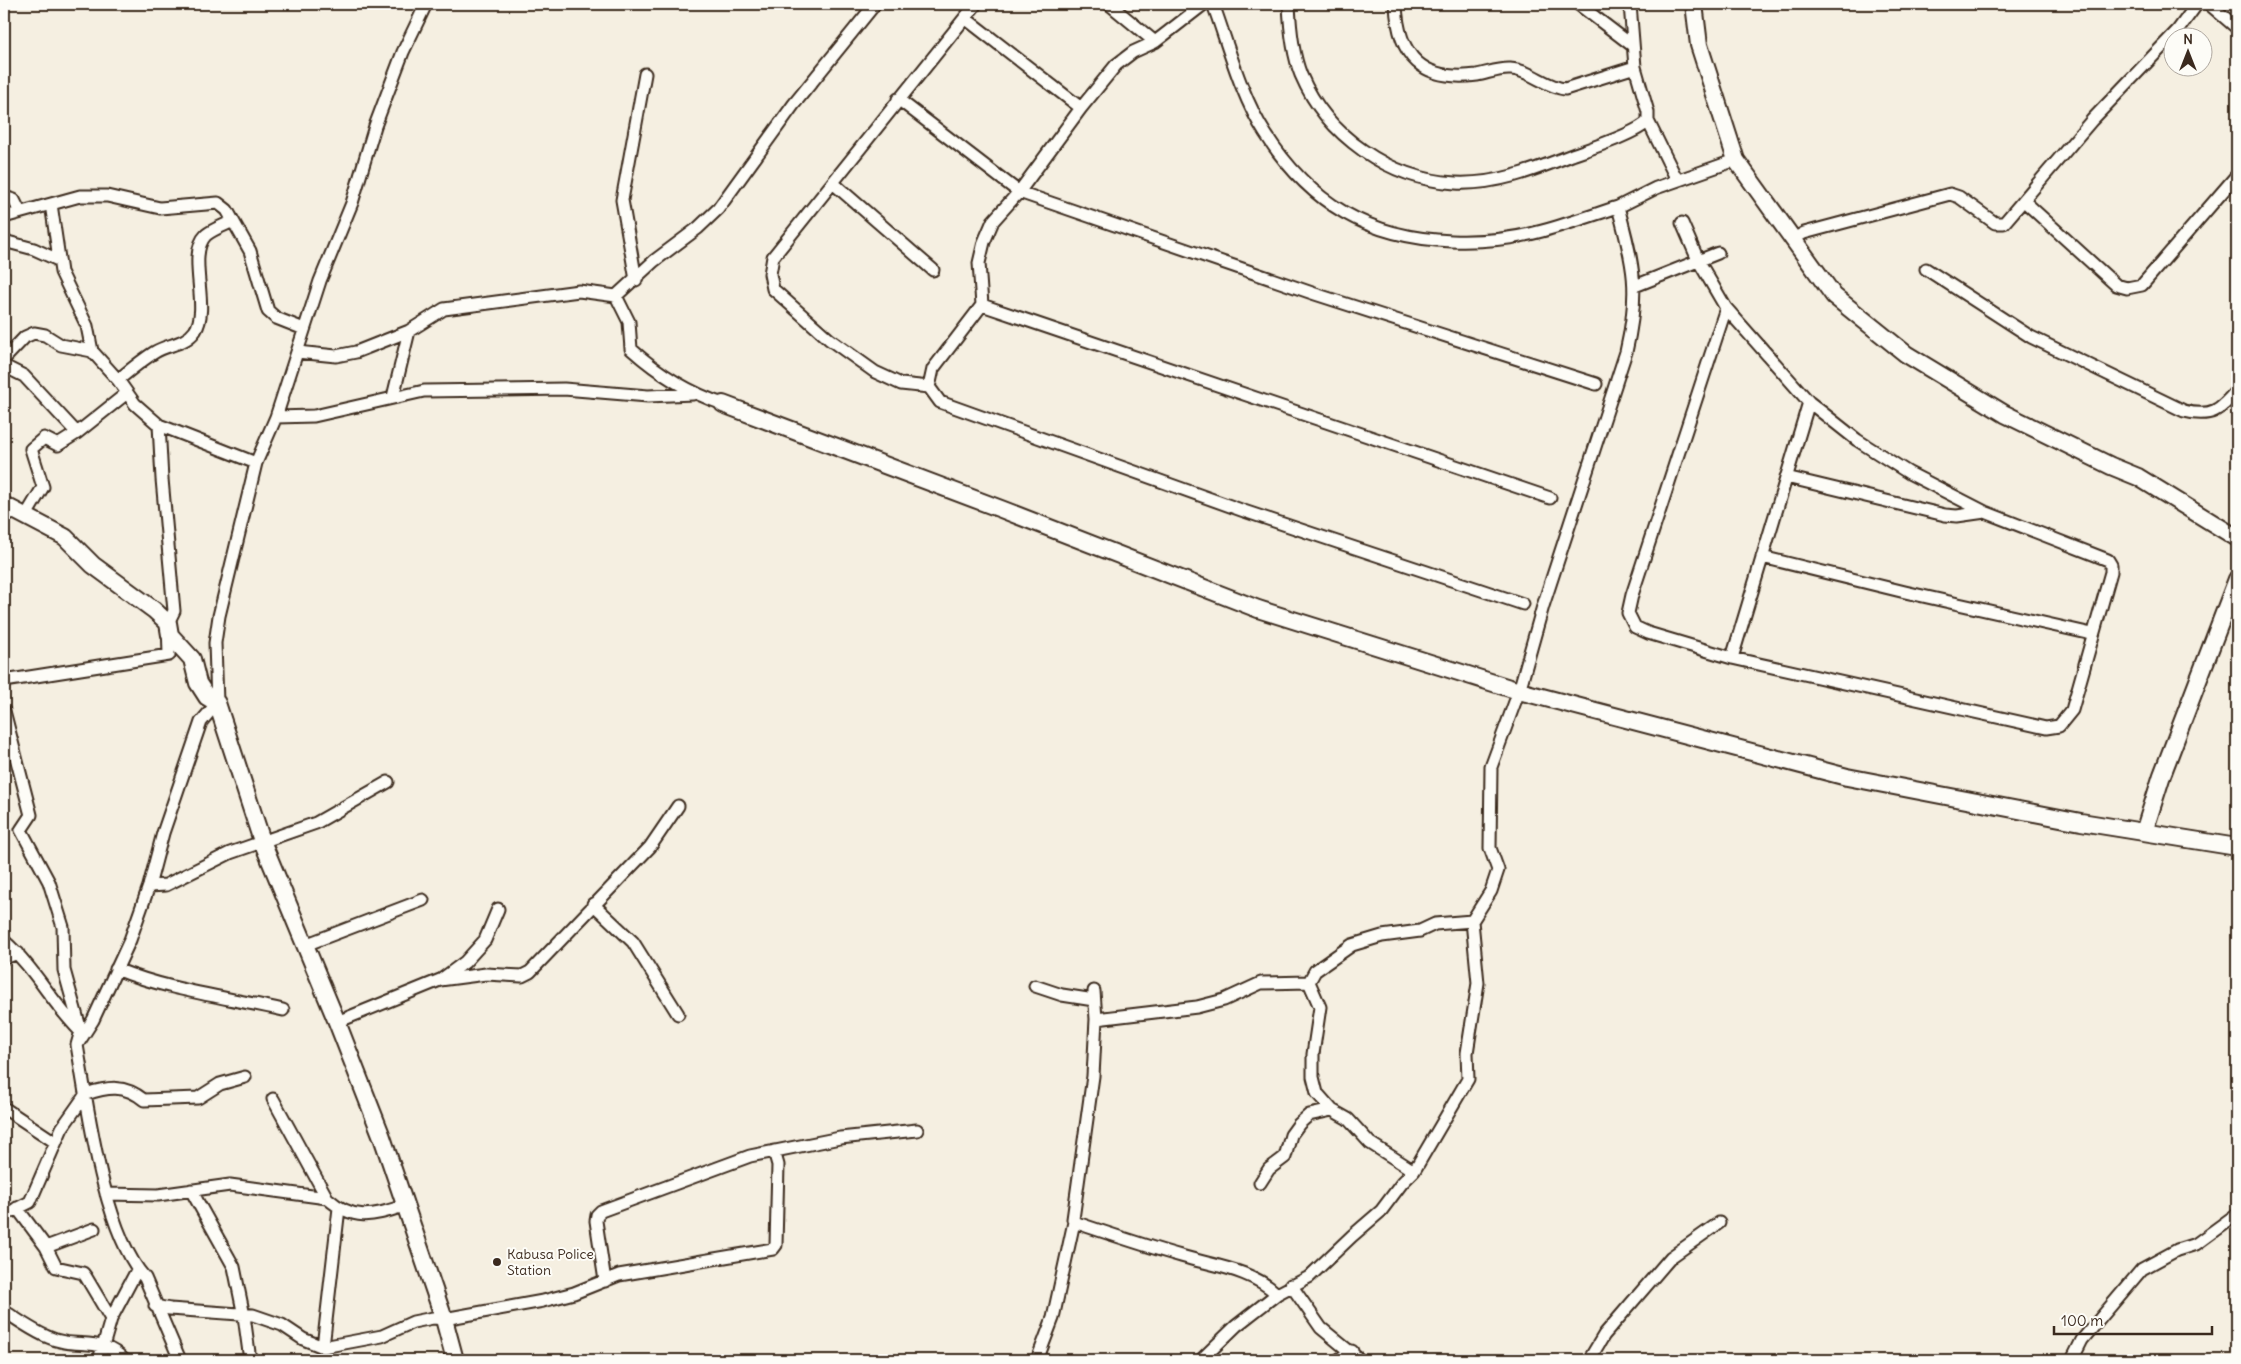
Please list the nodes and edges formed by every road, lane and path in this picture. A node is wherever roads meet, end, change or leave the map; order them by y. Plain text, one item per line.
1 (426, 4) edge
2 (875, 4) edge
3 (976, 4) edge
4 (1109, 4) edge
5 (1204, 4) edge
6 (1213, 4) edge
7 (1289, 4) edge
8 (1396, 4) edge
9 (1578, 4) edge
10 (1630, 4) edge
11 (1694, 4) edge
12 (2197, 4) edge
13 (2209, 4) edge
14 (965, 18) junction
15 (2237, 28) edge
16 (1155, 42) junction
17 (1633, 46) junction
18 (1635, 67) junction
19 (644, 74) dead end
20 (898, 99) junction
21 (1081, 108) junction
22 (1648, 121) junction
23 (1736, 160) junction
24 (2237, 175) edge
25 (1677, 180) junction
26 (833, 183) junction
27 (1019, 192) junction
28 (4, 197) edge
29 (2024, 201) junction
30 (51, 204) junction
31 (1618, 207) junction
32 (20, 212) junction
33 (4, 217) edge
34 (233, 221) junction
35 (1682, 223) dead end
36 (1792, 239) junction
37 (4, 241) edge
38 (1718, 253) dead end
39 (58, 260) junction
40 (1698, 260) junction
41 (1926, 269) dead end
42 (933, 270) dead end
43 (636, 280) junction
44 (1635, 286) junction
45 (616, 296) junction
46 (982, 306) junction
47 (1726, 308) junction
48 (304, 329) junction
49 (409, 331) junction
50 (92, 351) junction
51 (297, 352) junction
52 (5, 358) edge
53 (118, 380) junction
54 (1596, 384) dead end
55 (929, 387) junction
56 (2237, 390) edge
57 (127, 393) junction
58 (694, 394) junction
59 (393, 397) junction
60 (1809, 402) junction
61 (722, 404) joint
62 (276, 417) junction
63 (159, 425) junction
64 (77, 433) junction
65 (256, 463) junction
66 (1786, 477) junction
67 (1550, 498) dead end
68 (4, 505) edge
69 (1986, 512) junction
70 (25, 517) junction
71 (2237, 538) edge
72 (1762, 556) junction
73 (2237, 579) edge
74 (1523, 604) dead end
75 (168, 623) junction
76 (2092, 634) junction
77 (1732, 658) junction
78 (4, 681) edge
79 (1519, 691) junction
80 (217, 703) junction
81 (4, 711) edge
82 (388, 782) dead end
83 (678, 806) dead end
84 (2144, 832) junction
85 (262, 841) junction
86 (2237, 847) edge
87 (149, 886) junction
88 (423, 900) dead end
89 (593, 904) junction
90 (498, 909) dead end
91 (1472, 922) junction
92 (4, 941) edge
93 (305, 945) junction
94 (18, 953) junction
95 (4, 958) edge
96 (116, 969) junction
97 (440, 980) junction
98 (1309, 982) junction
99 (1035, 986) dead end
100 (283, 1010) dead end
101 (678, 1014) dead end
102 (1096, 1019) junction
103 (93, 1020) junction
104 (337, 1022) junction
105 (79, 1026) junction
106 (77, 1045) junction
107 (245, 1077) dead end
108 (86, 1094) junction
109 (273, 1099) dead end
110 (4, 1108) edge
111 (1332, 1110) junction
112 (918, 1130) dead end
113 (55, 1142) junction
114 (774, 1151) junction
115 (1414, 1172) junction
116 (1260, 1183) dead end
117 (191, 1190) junction
118 (106, 1194) junction
119 (327, 1198) junction
120 (404, 1206) junction
121 (17, 1208) junction
122 (339, 1208) junction
123 (2237, 1214) edge
124 (4, 1215) edge
125 (1074, 1222) junction
126 (1719, 1223) dead end
127 (94, 1229) dead end
128 (46, 1247) junction
129 (138, 1270) junction
130 (605, 1281) junction
131 (1291, 1285) junction
132 (1276, 1294) junction
133 (155, 1306) junction
134 (4, 1312) edge
135 (244, 1316) junction
136 (111, 1319) junction
137 (444, 1320) junction
138 (102, 1344) junction
139 (323, 1347) junction
140 (1352, 1351) junction
141 (99, 1360) edge
142 (124, 1360) edge
143 (180, 1360) edge
144 (250, 1360) edge
145 (455, 1360) edge
146 (1037, 1360) edge
147 (1201, 1360) edge
148 (1338, 1360) edge
149 (1360, 1360) edge
150 (1588, 1360) edge
151 (2072, 1360) edge

1 - 48 street
2 - 43 street
3 - 14 street
4 - 16 street
5 - 16 street
6 - 31 street
7 - 22 street
8 - 18 street
9 - 17 street
10 - 17 street
11 - 23 street
12 - 29 street
13 - 15 street
14 - 20 street
14 - 21 street
16 - 21 street
17 - 18 street
18 - 22 street
19 - 43 street
20 - 26 street
20 - 27 street
21 - 27 street
22 - 25 street
23 - 25 street
23 - 36 street
24 - 29 street
25 - 31 street
26 - 42 street
26 - 55 street
27 - 46 street
27 - 54 street
28 - 32 street
29 - 36 street
30 - 32 street
30 - 34 street
30 - 39 street
31 - 44 street
32 - 33 street
34 - 48 street
34 - 53 street
35 - 40 street
36 - 71 street
37 - 39 street
38 - 40 street
39 - 50 street
40 - 44 street
40 - 47 street
41 - 56 street
43 - 45 street
44 - 79 street
45 - 49 street
45 - 58 street
46 - 55 street
46 - 67 street
47 - 60 street
47 - 77 street
48 - 51 street
49 - 51 street
49 - 59 street
50 - 52 street
50 - 53 street
51 - 62 street
52 - 64 street
53 - 57 street
55 - 74 street
57 - 63 street
57 - 64 street
58 - 59 street
58 - 61 street
59 - 62 street
60 - 66 street
60 - 69 street
61 - 79 street
62 - 65 street
63 - 65 street
63 - 75 street
64 - 70 street
65 - 80 street
66 - 69 street
66 - 72 street
68 - 70 street
69 - 76 street
70 - 75 street
72 - 76 street
72 - 77 street
73 - 84 street
75 - 78 street
75 - 80 street
76 - 77 street
79 - 84 street
79 - 91 street
80 - 85 street
80 - 87 street
81 - 105 street
82 - 85 street
83 - 89 street
84 - 86 street
85 - 87 street
85 - 93 street
87 - 96 street
88 - 93 street
89 - 97 street
89 - 101 street
90 - 97 street
91 - 98 street
91 - 115 street
92 - 94 street
93 - 104 street
94 - 95 street
94 - 105 street
96 - 100 street
96 - 103 street
97 - 104 street
98 - 102 street
98 - 111 street
99 - 102 street
102 - 125 street
103 - 105 street
103 - 106 street
104 - 120 street
105 - 106 street
106 - 108 street
107 - 108 street
108 - 113 street
108 - 118 street
109 - 119 street
110 - 113 street
111 - 115 street
111 - 116 street
112 - 114 street
113 - 121 street
114 - 130 street
114 - 130 street
115 - 131 street
117 - 118 street
117 - 119 street
117 - 135 street
118 - 129 street
119 - 122 street
120 - 122 street
120 - 137 street
121 - 124 street
121 - 128 street
122 - 139 street
123 - 151 street
125 - 132 street
125 - 146 street
126 - 150 street
127 - 128 street
128 - 136 street
129 - 133 street
129 - 136 street
130 - 137 street
131 - 132 street
131 - 140 street
132 - 147 street
133 - 135 street
133 - 143 street
134 - 138 street
135 - 139 street
135 - 144 street
136 - 138 street
137 - 139 street
137 - 145 street
138 - 141 street
138 - 142 street
140 - 148 street
140 - 149 street

